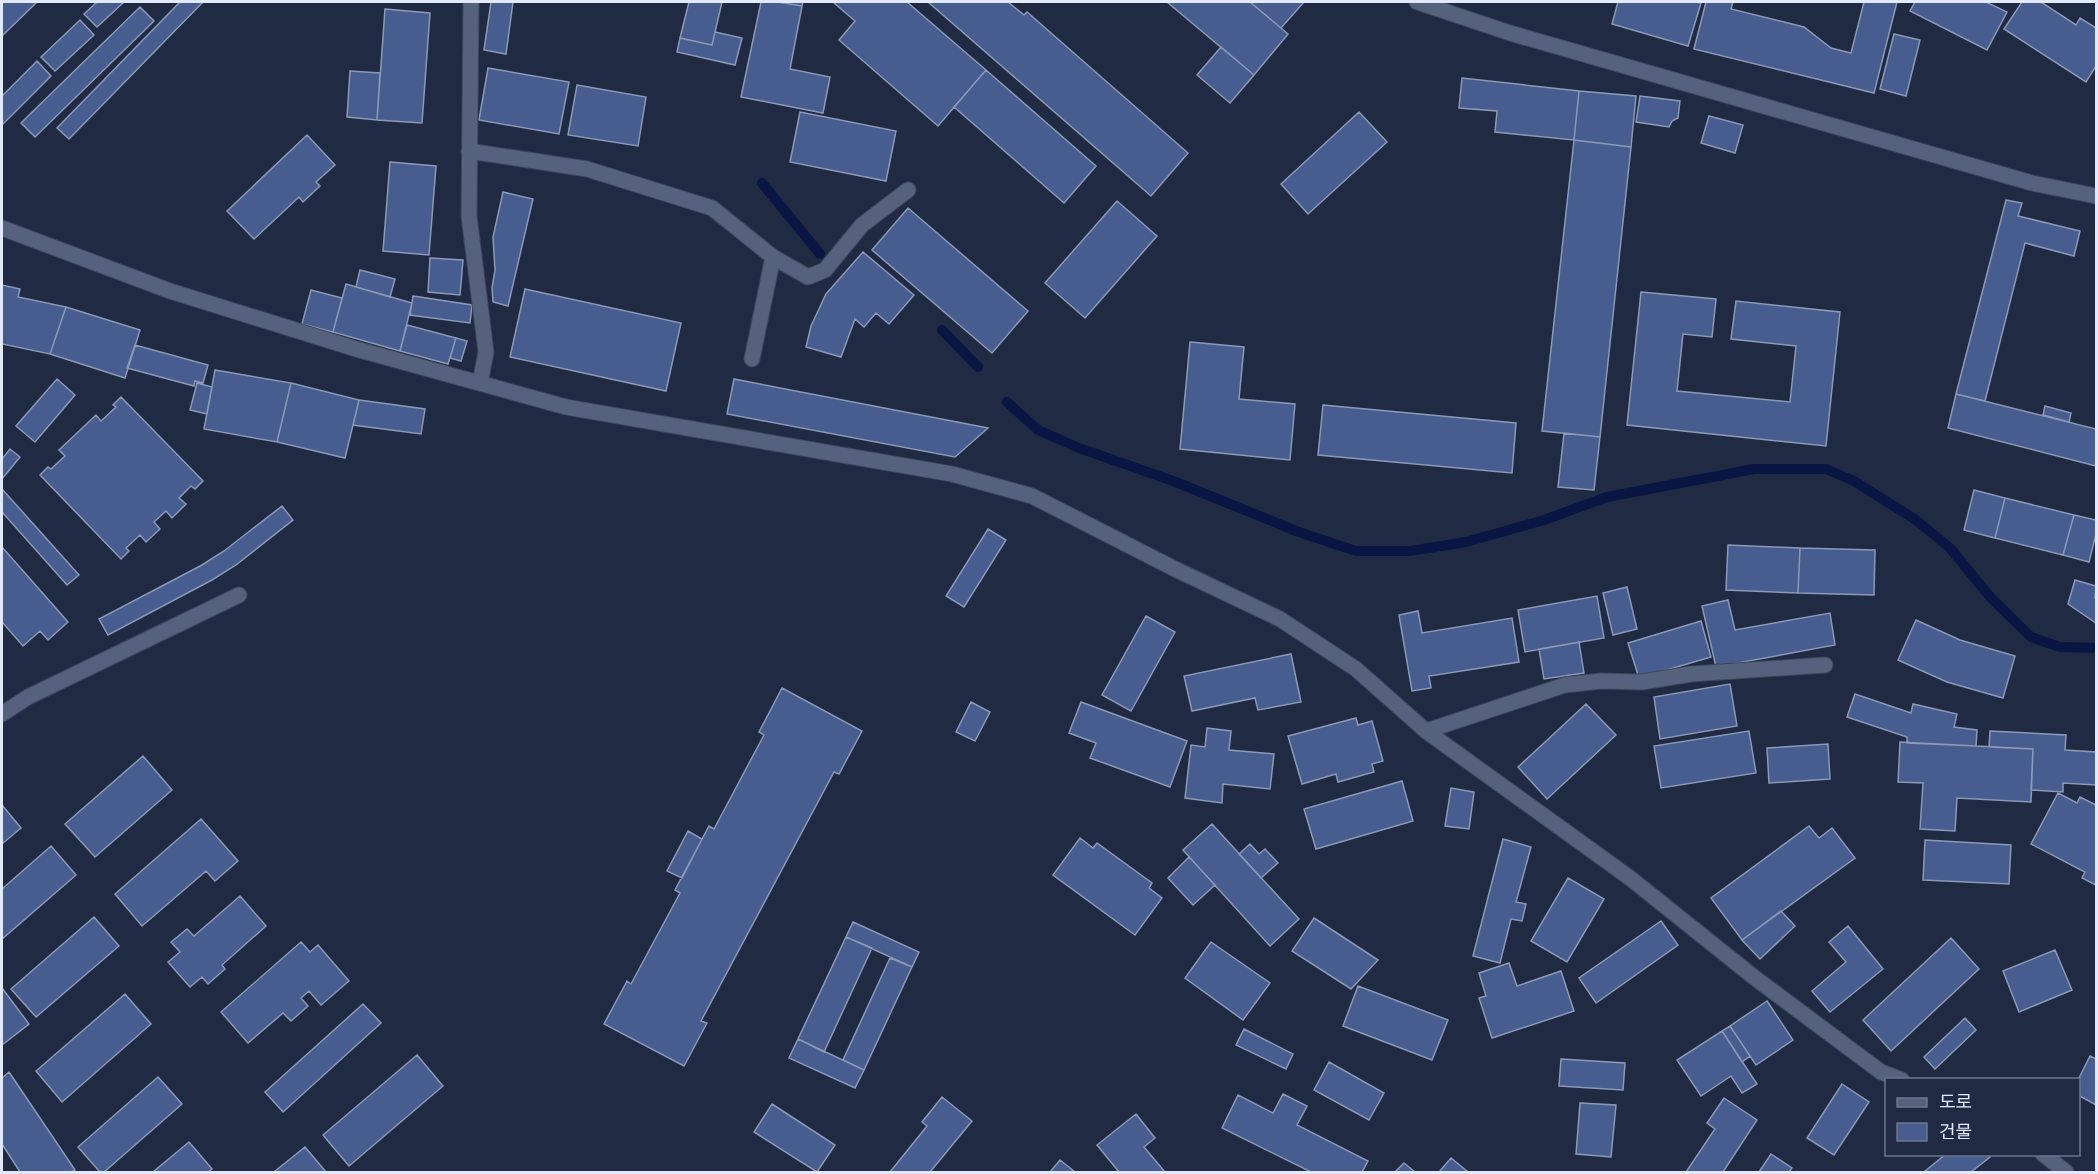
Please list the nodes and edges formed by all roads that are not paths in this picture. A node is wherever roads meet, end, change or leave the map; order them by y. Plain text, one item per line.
1 (471, 2) edge
2 (1417, 2) edge
3 (469, 151) junction
4 (908, 190) dead end
5 (2097, 196) edge
6 (2, 228) edge
7 (774, 257) junction
8 (752, 359) dead end
9 (480, 383) junction
10 (239, 595) dead end
11 (1825, 665) dead end
12 (2, 714) edge
13 (1426, 731) junction
14 (1897, 1078) edge
15 (2044, 1156) edge
16 (2066, 1173) edge

1 - 3 street
2 - 5 street
3 - 7 street
3 - 9 street
4 - 7 street
6 - 9 street
7 - 8 street
9 - 13 street
10 - 12 street
11 - 13 street
13 - 14 street
15 - 16 street

